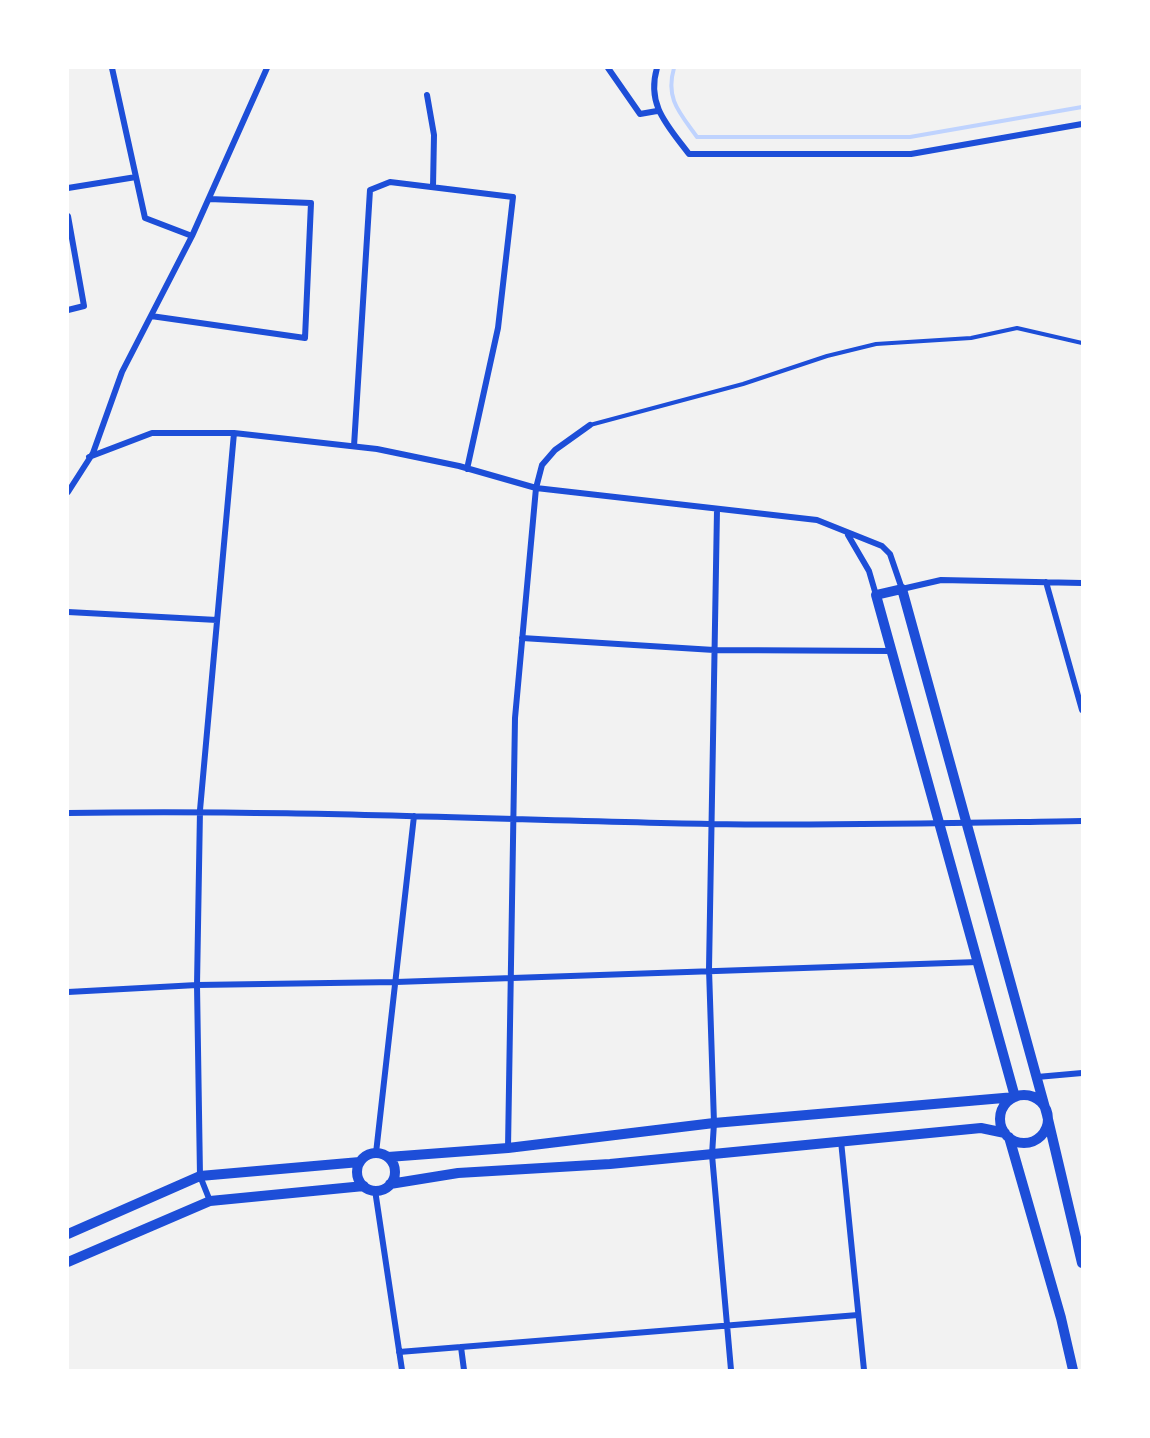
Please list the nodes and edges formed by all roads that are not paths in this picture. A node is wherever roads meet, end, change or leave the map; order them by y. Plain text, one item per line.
1 (112, 68) edge
2 (267, 68) edge
3 (608, 68) edge
4 (657, 68) edge
5 (427, 95) dead end
6 (657, 111) junction
7 (1083, 124) edge
8 (136, 177) junction
9 (433, 187) junction
10 (68, 188) edge
11 (209, 199) junction
12 (68, 216) edge
13 (192, 236) junction
14 (68, 310) edge
15 (151, 316) junction
16 (1083, 343) edge
17 (590, 425) joint
18 (234, 433) junction
19 (354, 446) junction
20 (89, 457) junction
21 (467, 469) junction
22 (536, 488) junction
23 (68, 492) edge
24 (717, 510) junction
25 (848, 534) junction
26 (1046, 582) junction
27 (1083, 583) edge
28 (902, 589) junction
29 (876, 595) junction
30 (68, 612) edge
31 (217, 620) junction
32 (522, 638) junction
33 (714, 650) junction
34 (891, 651) junction
35 (1083, 710) edge
36 (200, 810) junction
37 (68, 813) edge
38 (414, 816) junction
39 (514, 819) junction
40 (1083, 821) edge
41 (967, 823) junction
42 (711, 824) junction
43 (940, 825) junction
44 (978, 962) junction
45 (709, 969) junction
46 (510, 977) junction
47 (396, 982) junction
48 (197, 985) junction
49 (68, 992) edge
50 (1083, 1073) edge
51 (1037, 1077) junction
52 (1015, 1097) junction
53 (1047, 1115) junction
54 (714, 1123) junction
55 (1007, 1135) junction
56 (841, 1141) junction
57 (508, 1148) junction
58 (376, 1153) junction
59 (712, 1155) junction
60 (388, 1157) junction
61 (360, 1162) junction
62 (200, 1176) junction
63 (390, 1184) junction
64 (364, 1186) junction
65 (375, 1190) junction
66 (210, 1201) junction
67 (68, 1234) edge
68 (68, 1262) edge
69 (1083, 1263) edge
70 (858, 1316) junction
71 (727, 1326) junction
72 (461, 1347) junction
73 (399, 1352) junction
74 (402, 1371) edge
75 (464, 1371) edge
76 (731, 1371) edge
77 (864, 1371) edge
78 (1073, 1371) edge

1 - 8 street
2 - 11 street
3 - 6 street
4 - 6 street
5 - 9 street
6 - 7 street
8 - 10 street
8 - 13 street
9 - 19 street
9 - 21 street
11 - 13 street
11 - 15 street
12 - 14 street
13 - 15 street
15 - 20 street
16 - 17 lane
17 - 22 street
18 - 19 street
18 - 20 street
18 - 31 street
19 - 21 street
20 - 23 street
21 - 22 street
22 - 24 street
22 - 32 street
24 - 25 street
24 - 33 street
25 - 28 street
25 - 29 street
26 - 27 street
26 - 28 street
26 - 35 street
28 - 29 main road
28 - 41 main road
29 - 34 main road
30 - 31 street
31 - 36 street
32 - 33 street
32 - 39 street
33 - 34 street
33 - 42 street
34 - 43 main road
36 - 37 street
36 - 38 street
36 - 48 street
38 - 39 street
38 - 47 street
39 - 42 street
39 - 46 street
40 - 41 street
41 - 43 street
41 - 51 main road
42 - 43 street
42 - 45 street
43 - 44 main road
44 - 45 street
44 - 52 main road
45 - 46 street
45 - 54 street
46 - 47 street
46 - 57 street
47 - 48 street
47 - 58 street
48 - 49 street
48 - 62 street
50 - 51 street
51 - 53 main road
52 - 53 main road
52 - 54 main road
52 - 55 main road
53 - 55 main road
53 - 69 main road
54 - 57 main road
54 - 59 street
55 - 56 main road
55 - 78 main road
56 - 59 main road
56 - 70 street
57 - 60 main road
58 - 60 main road
58 - 61 main road
59 - 63 main road
59 - 71 street
60 - 63 main road
61 - 62 main road
61 - 64 main road
62 - 66 street
62 - 67 main road
63 - 65 main road
64 - 65 main road
64 - 66 main road
65 - 73 street
66 - 68 main road
70 - 71 street
70 - 77 street
71 - 72 street
71 - 76 street
72 - 73 street
72 - 75 street
73 - 74 street

